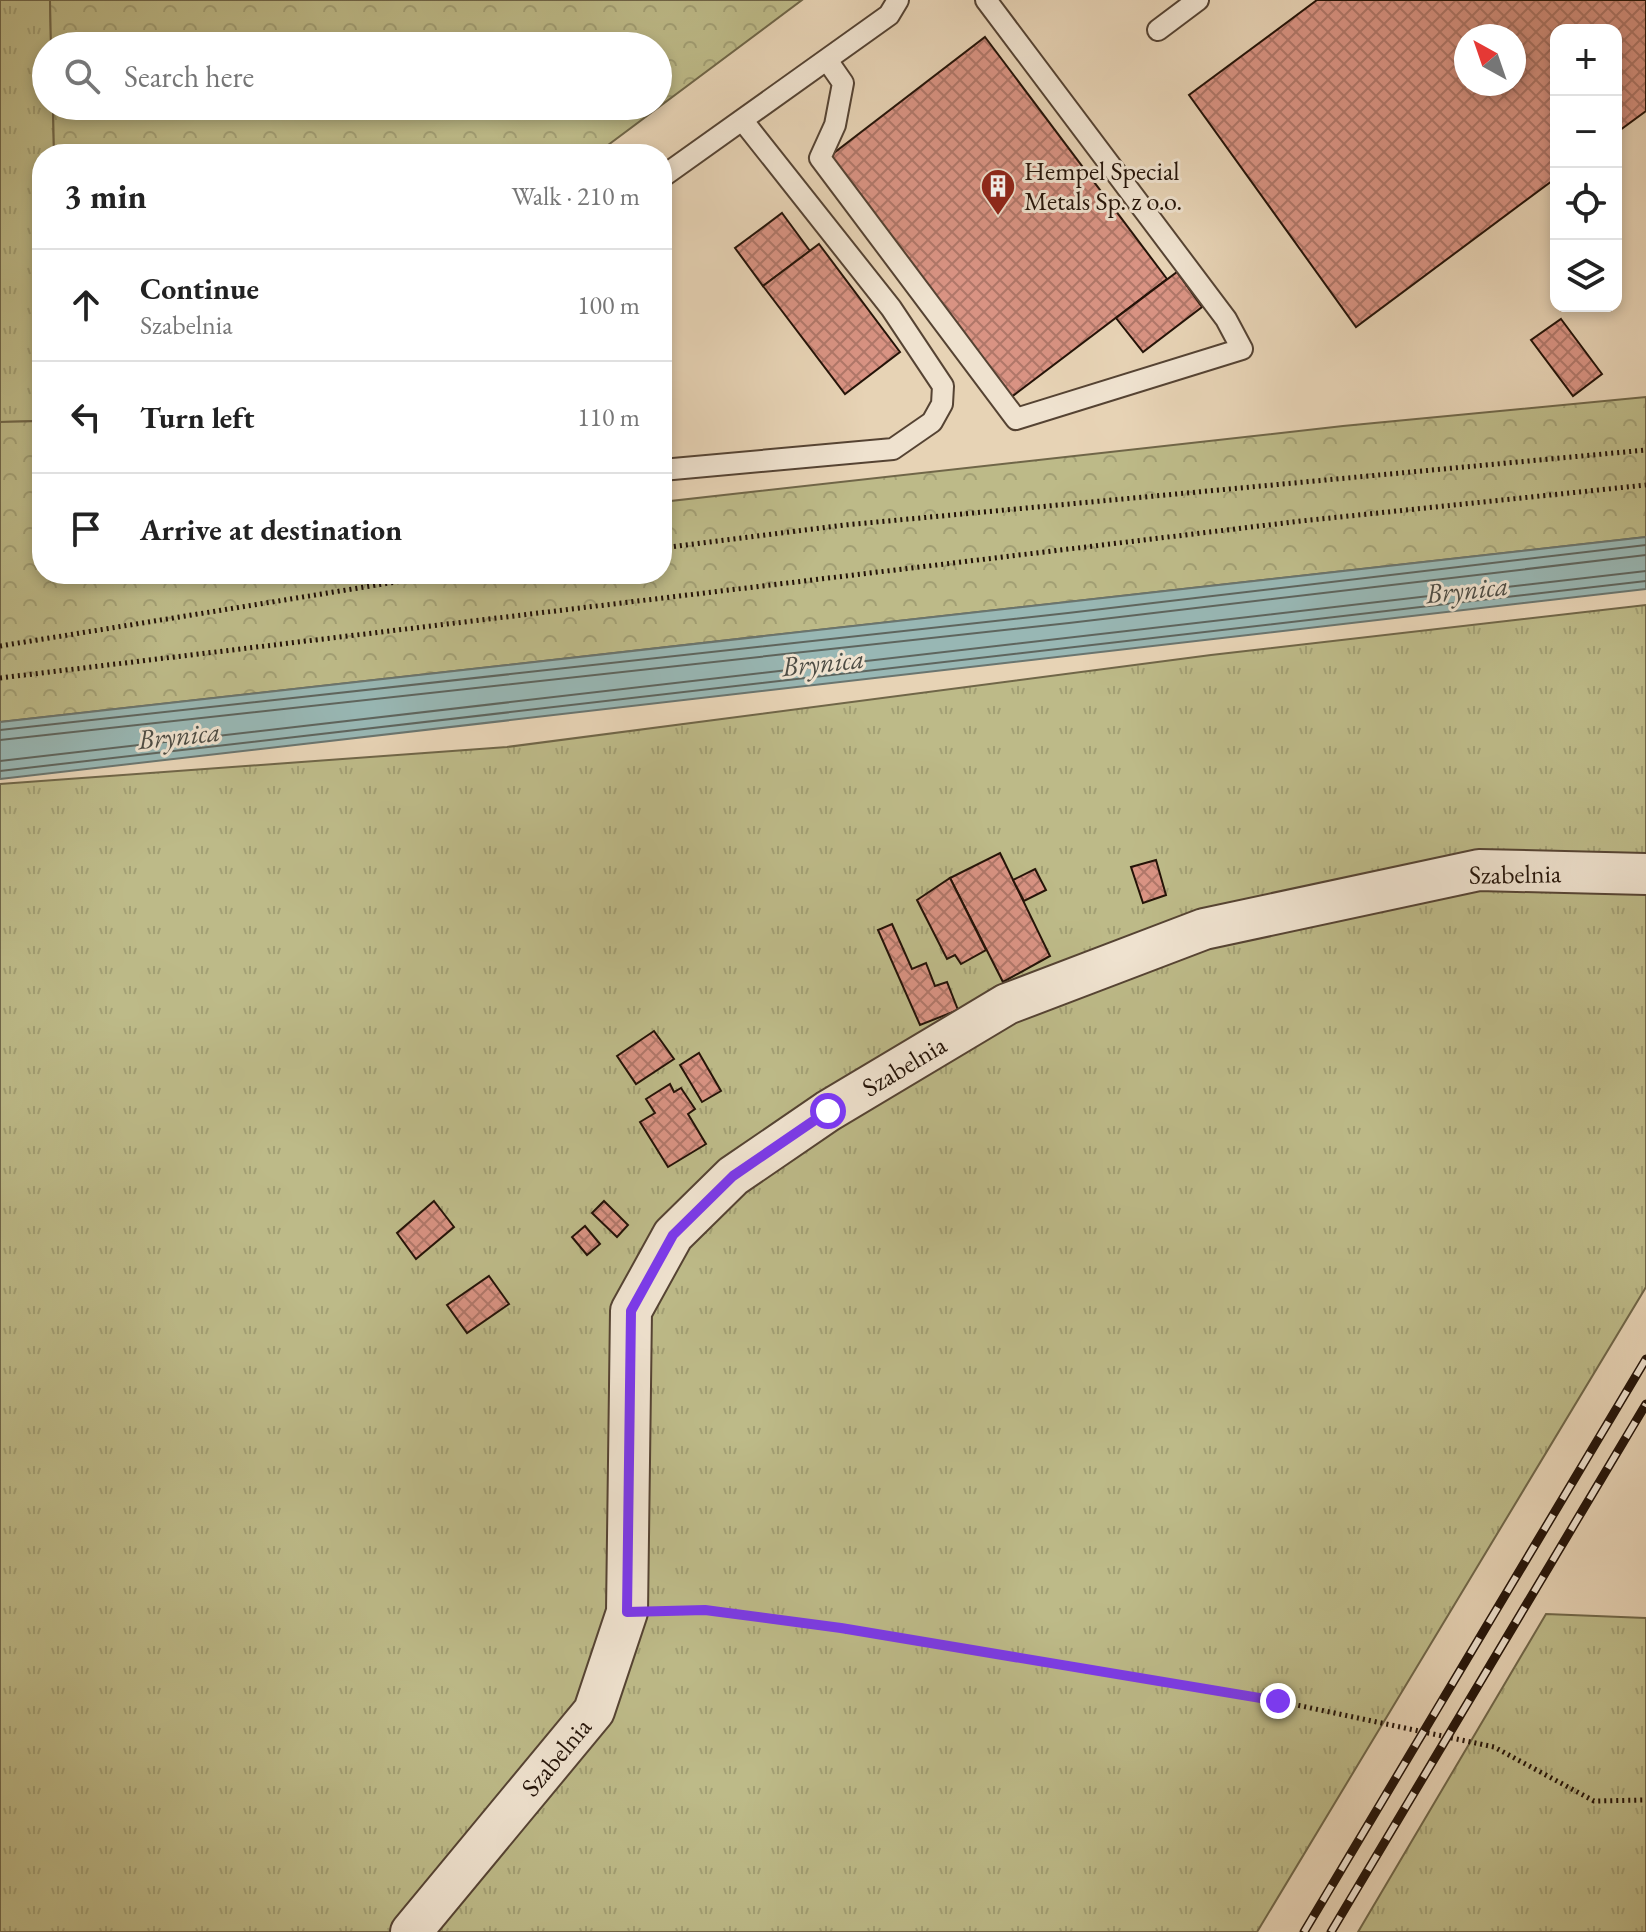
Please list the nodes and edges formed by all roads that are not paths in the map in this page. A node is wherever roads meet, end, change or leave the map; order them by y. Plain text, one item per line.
1 (898, 0) edge
2 (986, 0) edge
3 (1198, 0) edge
4 (1158, 30) dead end
5 (827, 60) junction
6 (743, 121) junction
7 (672, 170) edge
8 (672, 469) edge
9 (1646, 874) edge
10 (411, 1932) edge

1 - 5 lane
2 - 5 lane
3 - 4 lane
5 - 6 lane
6 - 7 lane
6 - 8 lane
9 - 10 street, Szabelnia

